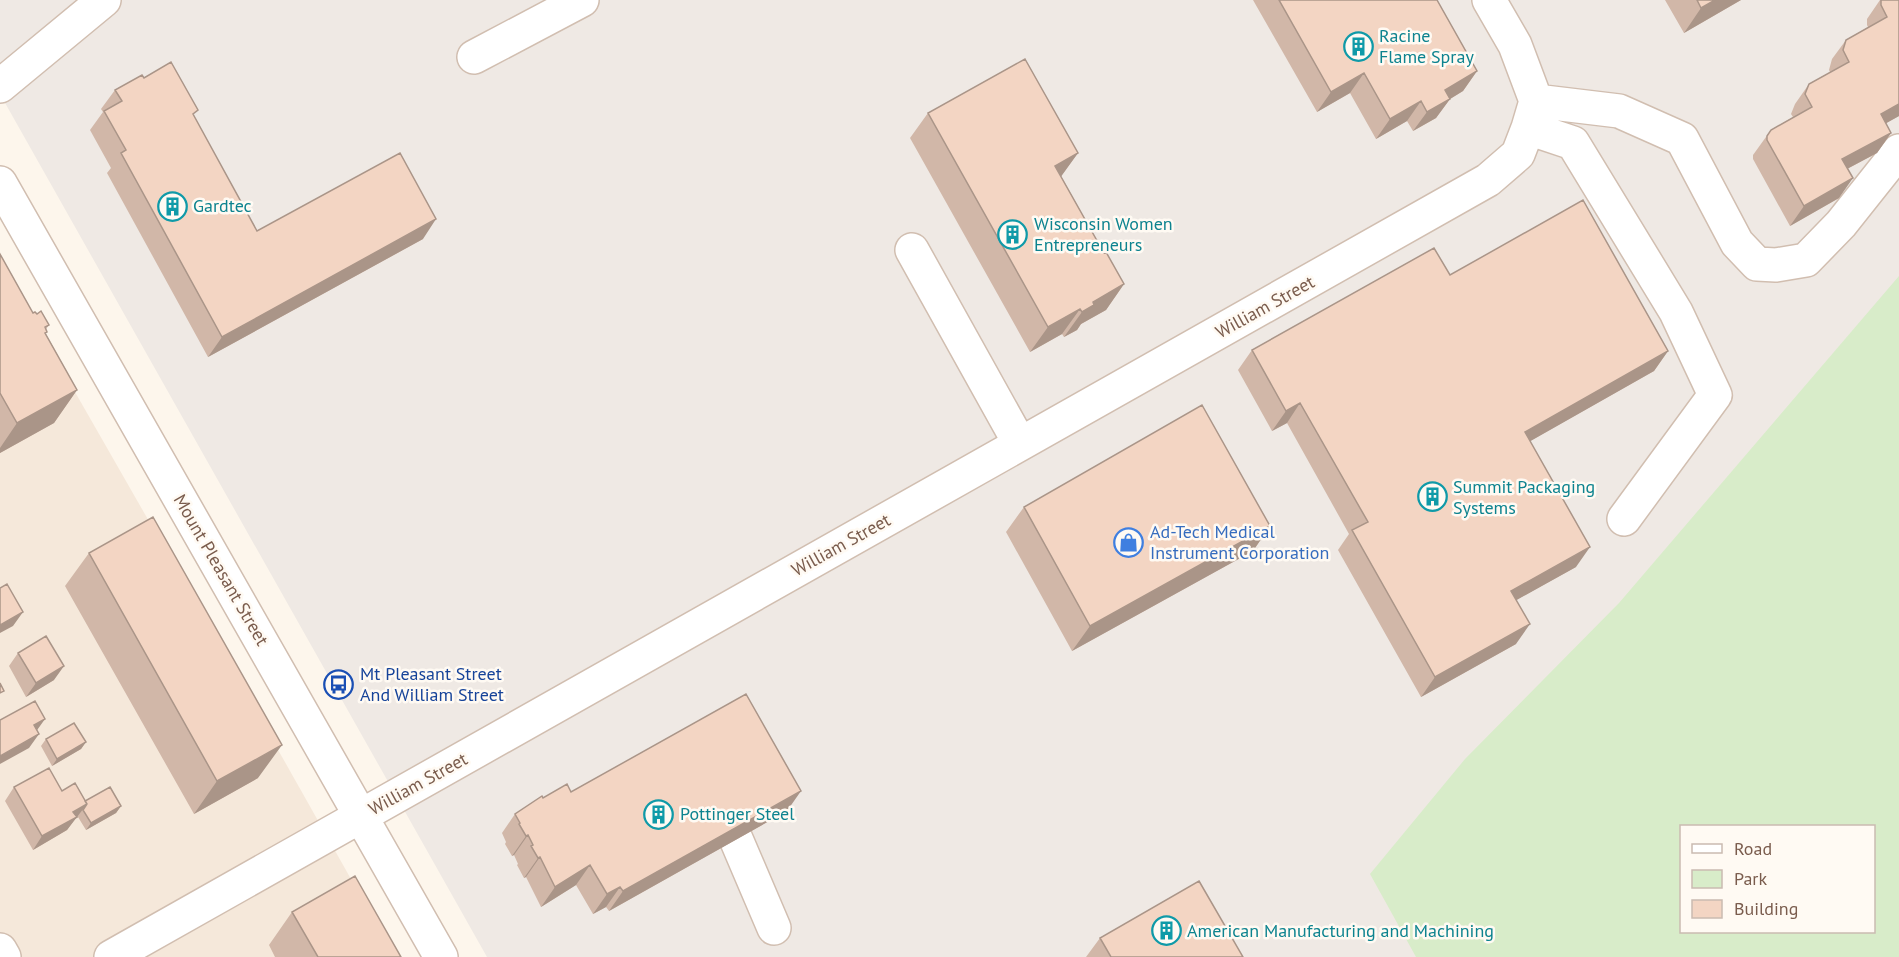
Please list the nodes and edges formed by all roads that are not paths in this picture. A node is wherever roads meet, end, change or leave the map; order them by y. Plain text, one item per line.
1 (104, 0) edge
2 (582, 0) edge
3 (1489, 0) edge
4 (474, 57) dead end
5 (0, 86) edge
6 (1532, 115) junction
7 (1899, 151) edge
8 (0, 183) edge
9 (912, 250) dead end
10 (1020, 444) junction
11 (1623, 519) dead end
12 (361, 815) junction
13 (736, 839) edge
14 (774, 928) dead end
15 (0, 950) edge
16 (4, 957) edge
17 (111, 957) edge
18 (441, 957) edge

1 - 5 street
2 - 4 street
3 - 6 street
6 - 7 street
6 - 10 street, William Street
6 - 11 street
8 - 12 street, Mount Pleasant Street
9 - 10 street
10 - 12 street, William Street
12 - 17 street, William Street
12 - 18 street, Mount Pleasant Street
13 - 14 street
15 - 16 street

